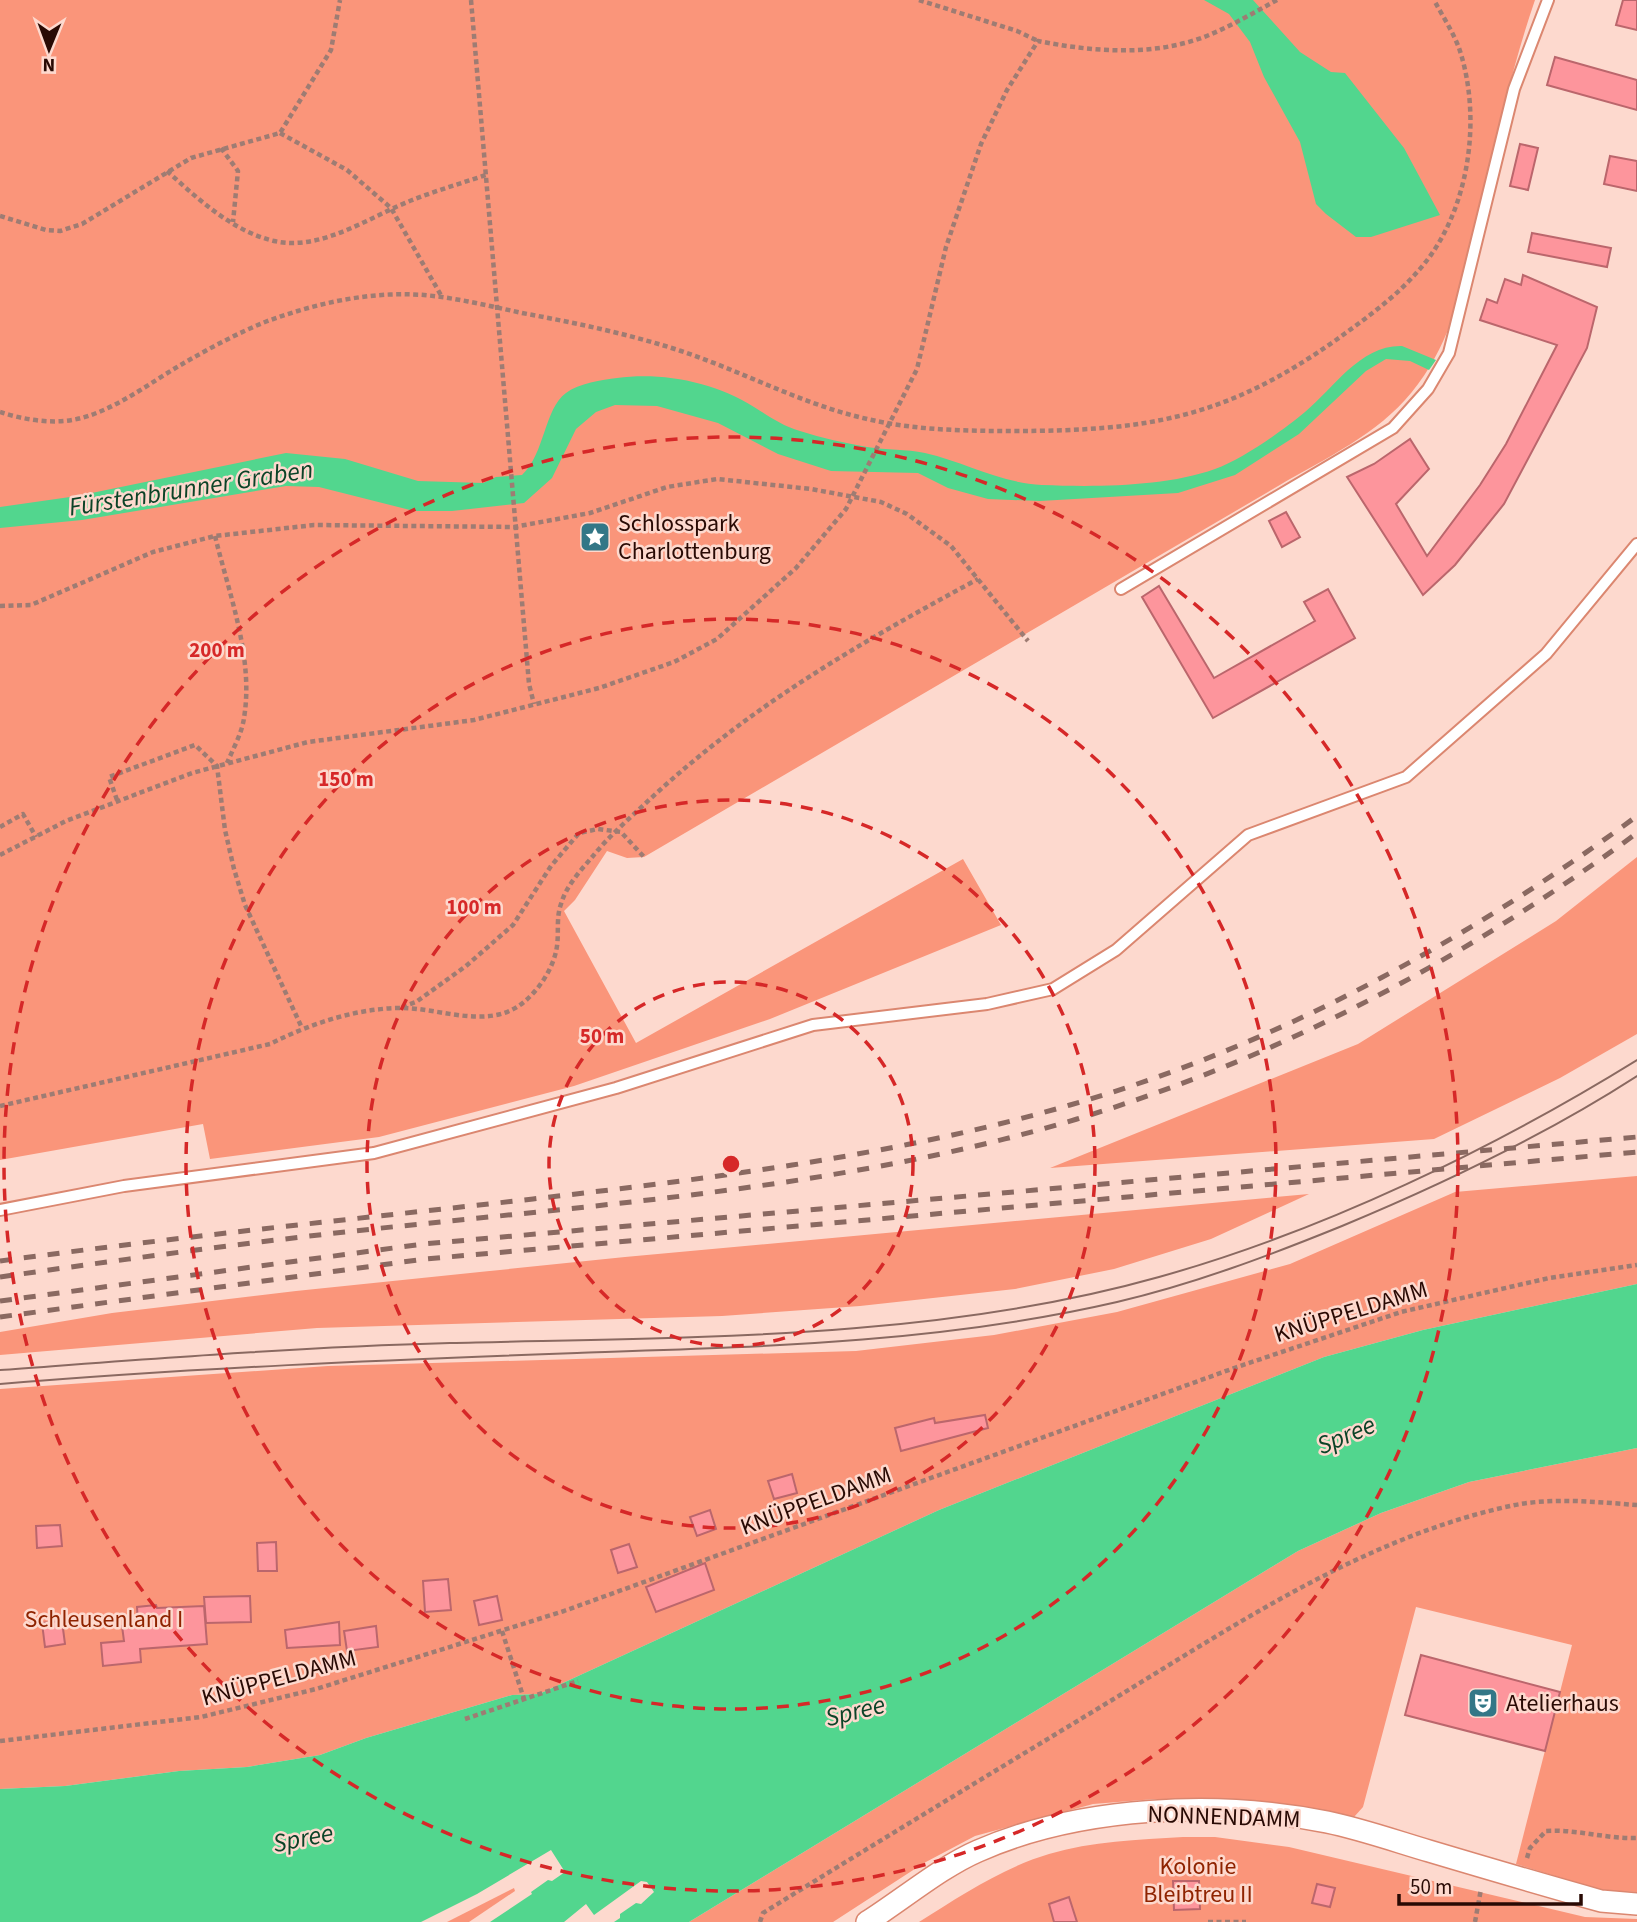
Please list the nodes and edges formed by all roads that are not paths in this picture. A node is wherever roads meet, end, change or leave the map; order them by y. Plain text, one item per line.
1 (1548, 0) edge
2 (1637, 544) edge
3 (1121, 589) dead end
4 (0, 1210) edge
5 (1637, 1904) edge
6 (867, 1922) edge

1 - 3 lane
2 - 4 lane
5 - 6 street, NONNENDAMM

